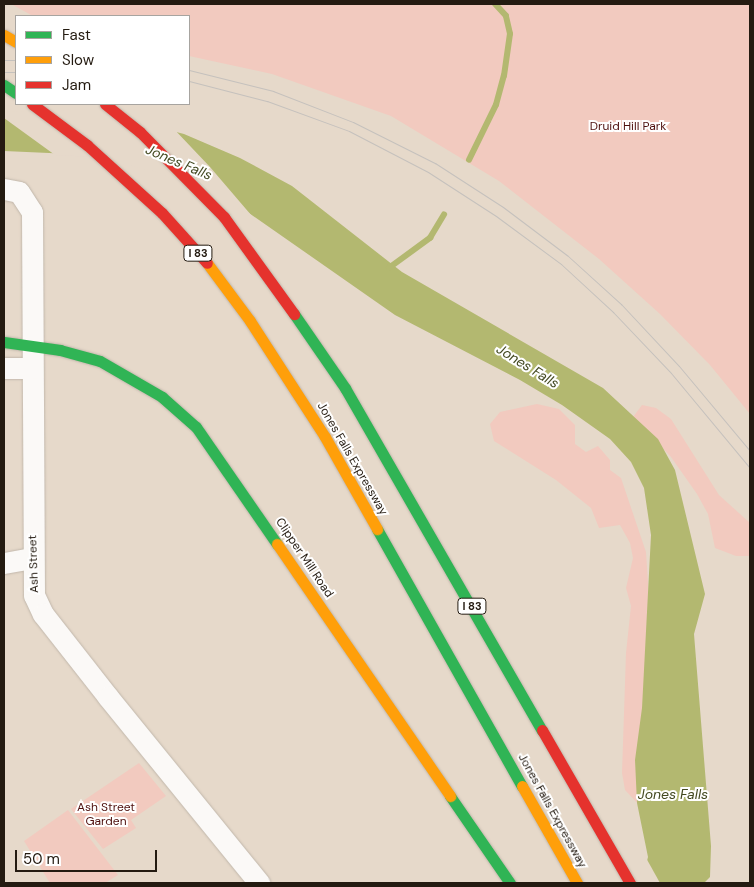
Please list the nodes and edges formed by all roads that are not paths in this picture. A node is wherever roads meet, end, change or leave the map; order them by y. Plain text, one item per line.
1 (4, 35) edge
2 (15, 41) edge
3 (4, 85) edge
4 (15, 92) edge
5 (33, 105) edge
6 (106, 105) edge
7 (4, 189) edge
8 (4, 342) edge
9 (31, 344) junction
10 (4, 368) edge
11 (32, 368) junction
12 (32, 558) junction
13 (4, 563) edge
14 (259, 883) edge
15 (510, 883) edge
16 (577, 883) edge
17 (630, 883) edge

1 - 2 main road
3 - 4 main road
5 - 16 main road, Jones Falls Expressway / I 83
6 - 17 main road, I 83
7 - 9 street, Ash Street
8 - 9 main road, Clipper Mill Road
9 - 11 street, Ash Street
9 - 15 main road, Clipper Mill Road
10 - 11 street
11 - 12 street, Ash Street
12 - 13 street
12 - 14 street, Ash Street

